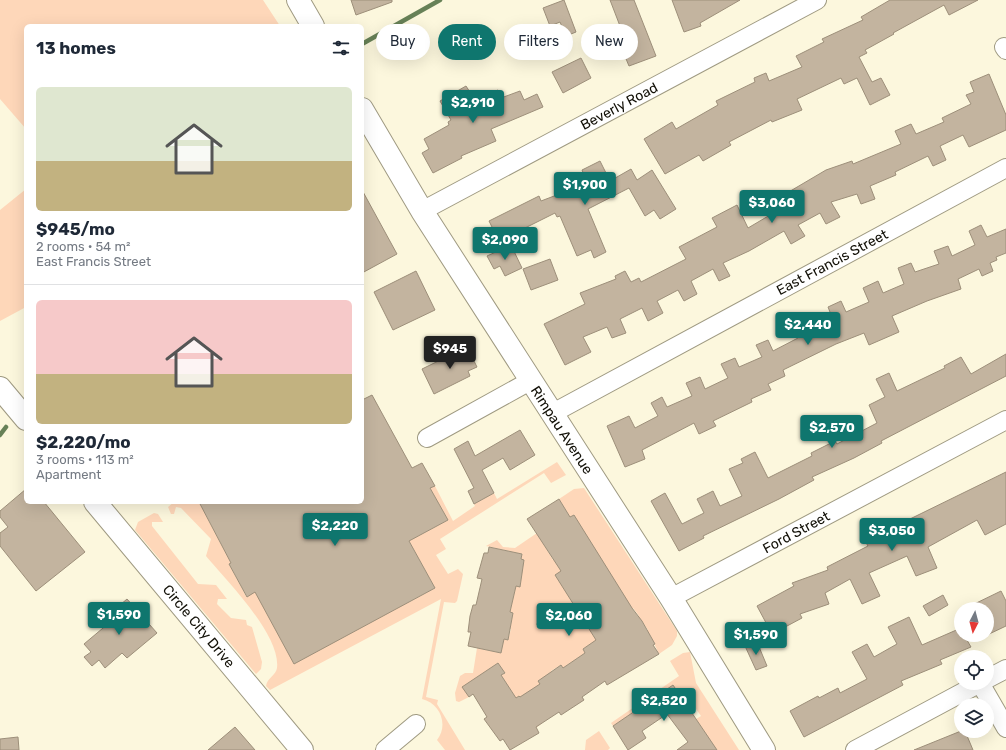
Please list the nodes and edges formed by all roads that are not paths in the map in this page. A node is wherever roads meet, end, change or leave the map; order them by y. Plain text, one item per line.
1 (298, 0) edge
2 (817, 0) edge
3 (312, 24) edge
4 (364, 112) edge
5 (1006, 168) edge
6 (422, 211) junction
7 (530, 381) junction
8 (0, 388) edge
9 (553, 413) junction
10 (24, 417) edge
11 (1006, 420) edge
12 (427, 438) dead end
13 (97, 504) edge
14 (671, 598) junction
15 (1006, 669) edge
16 (994, 675) edge
17 (967, 690) edge
18 (984, 690) edge
19 (416, 724) dead end
20 (1006, 728) edge
21 (302, 750) edge
22 (385, 750) edge
23 (764, 750) edge
24 (855, 750) edge

1 - 3 main road
2 - 6 street, Beverly Road
4 - 6 main road, Rimpau Avenue
5 - 9 street, East Francis Street
6 - 7 main road, Rimpau Avenue
7 - 9 main road, Rimpau Avenue
7 - 12 street
8 - 10 main road
9 - 14 main road, Rimpau Avenue
11 - 14 street, Ford Street
13 - 21 main road, Circle City Drive
14 - 23 main road, Rimpau Avenue
15 - 16 street
17 - 24 street
18 - 20 street
19 - 22 street

